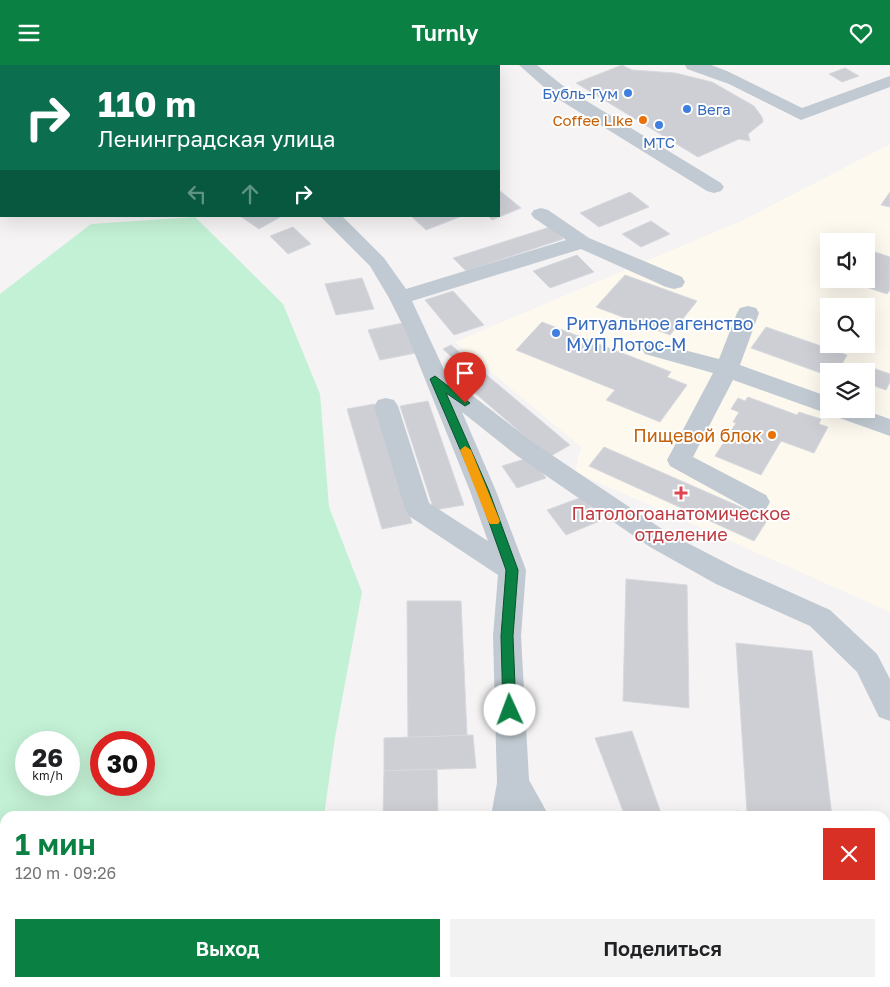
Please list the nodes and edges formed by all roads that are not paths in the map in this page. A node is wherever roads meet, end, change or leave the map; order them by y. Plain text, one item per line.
1 (527, 65) edge
2 (693, 65) edge
3 (883, 65) edge
4 (890, 67) edge
5 (890, 81) edge
6 (714, 187) dead end
7 (541, 214) dead end
8 (331, 217) edge
9 (582, 242) junction
10 (674, 282) dead end
11 (400, 298) junction
12 (748, 313) dead end
13 (652, 349) dead end
14 (727, 369) junction
15 (435, 379) junction
16 (820, 403) edge
17 (386, 405) dead end
18 (862, 418) edge
19 (890, 428) edge
20 (757, 502) dead end
21 (512, 570) junction
22 (890, 708) edge
23 (513, 783) junction
24 (508, 811) edge
25 (530, 811) edge

1 - 6 street
2 - 5 street
3 - 4 street
7 - 9 street
8 - 11 street
9 - 10 street
9 - 11 street
11 - 15 street
12 - 14 street
13 - 14 street
14 - 16 street
14 - 20 street
15 - 21 street
15 - 22 street
17 - 21 street
18 - 19 street
21 - 23 street
23 - 24 street
23 - 25 street

